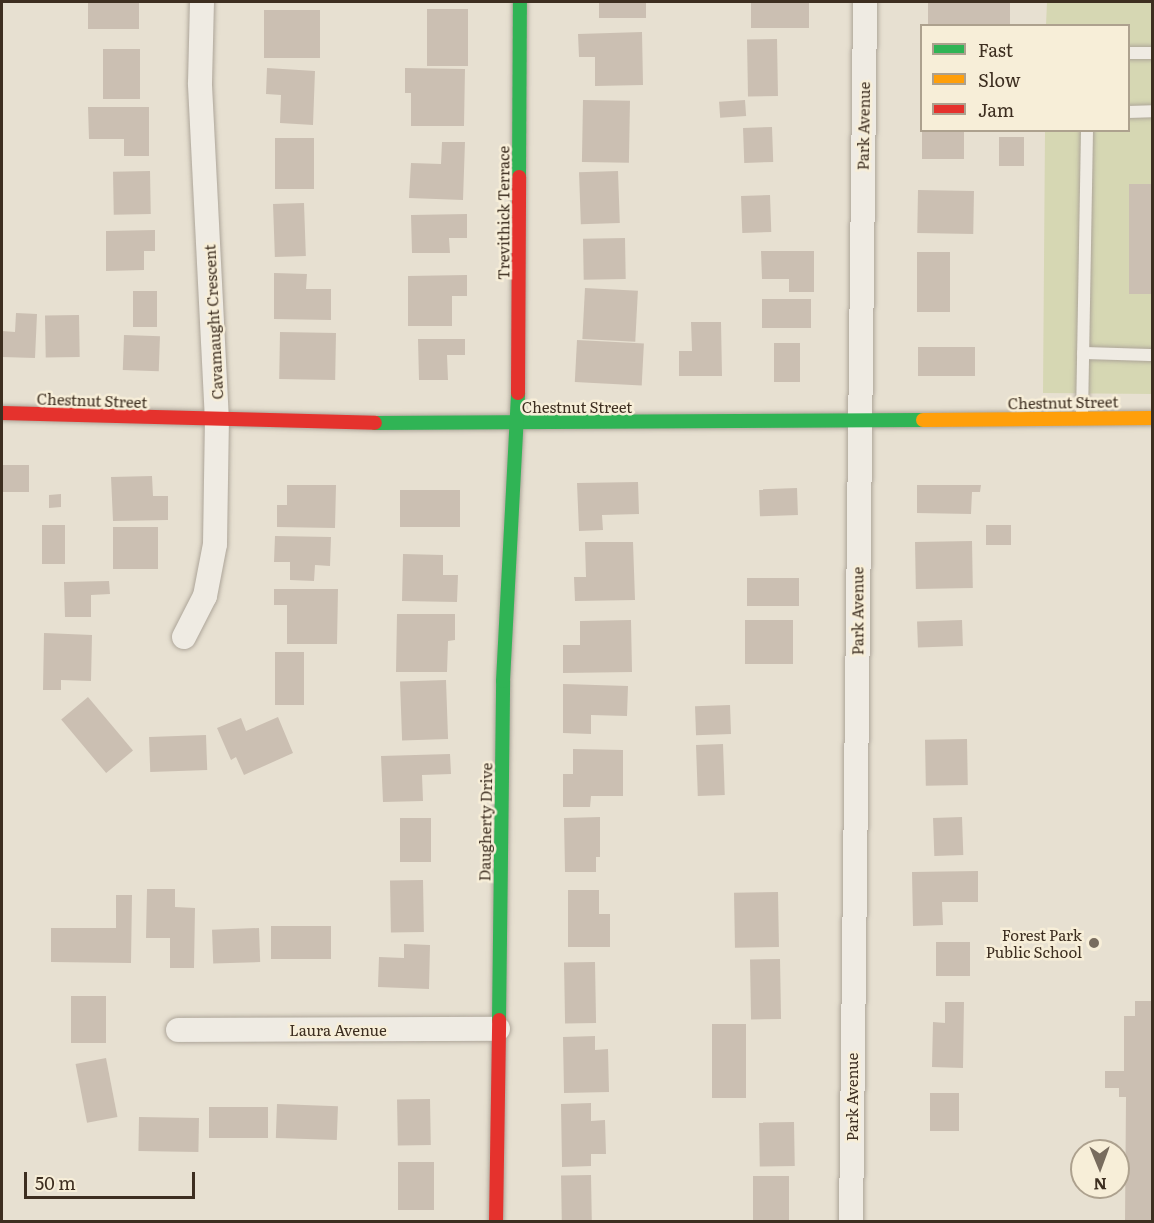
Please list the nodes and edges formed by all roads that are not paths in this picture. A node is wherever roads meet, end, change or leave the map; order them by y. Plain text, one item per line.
1 (202, 2) edge
2 (520, 2) edge
3 (865, 2) edge
4 (1130, 53) edge
5 (1152, 53) edge
6 (1152, 111) edge
7 (1130, 112) edge
8 (1087, 132) edge
9 (1083, 353) junction
10 (1152, 355) edge
11 (2, 413) edge
12 (1152, 418) edge
13 (1082, 419) junction
14 (217, 421) junction
15 (858, 422) junction
16 (518, 424) junction
17 (184, 637) dead end
18 (498, 1029) junction
19 (177, 1030) dead end
20 (496, 1221) edge
21 (851, 1221) edge

1 - 14 street, Cavamaught Crescent
2 - 16 street, Trevithick Terrace
3 - 15 street, Park Avenue
4 - 5 lane
6 - 7 lane
8 - 9 lane
9 - 10 lane
9 - 13 lane
11 - 14 street, Chestnut Street
12 - 13 street, Chestnut Street
13 - 15 street, Chestnut Street
14 - 16 street, Chestnut Street
14 - 17 street, Cavamaught Crescent
15 - 16 street, Chestnut Street
15 - 21 street, Park Avenue
16 - 18 street, Daugherty Drive
18 - 19 street, Laura Avenue
18 - 20 street, Daugherty Drive

